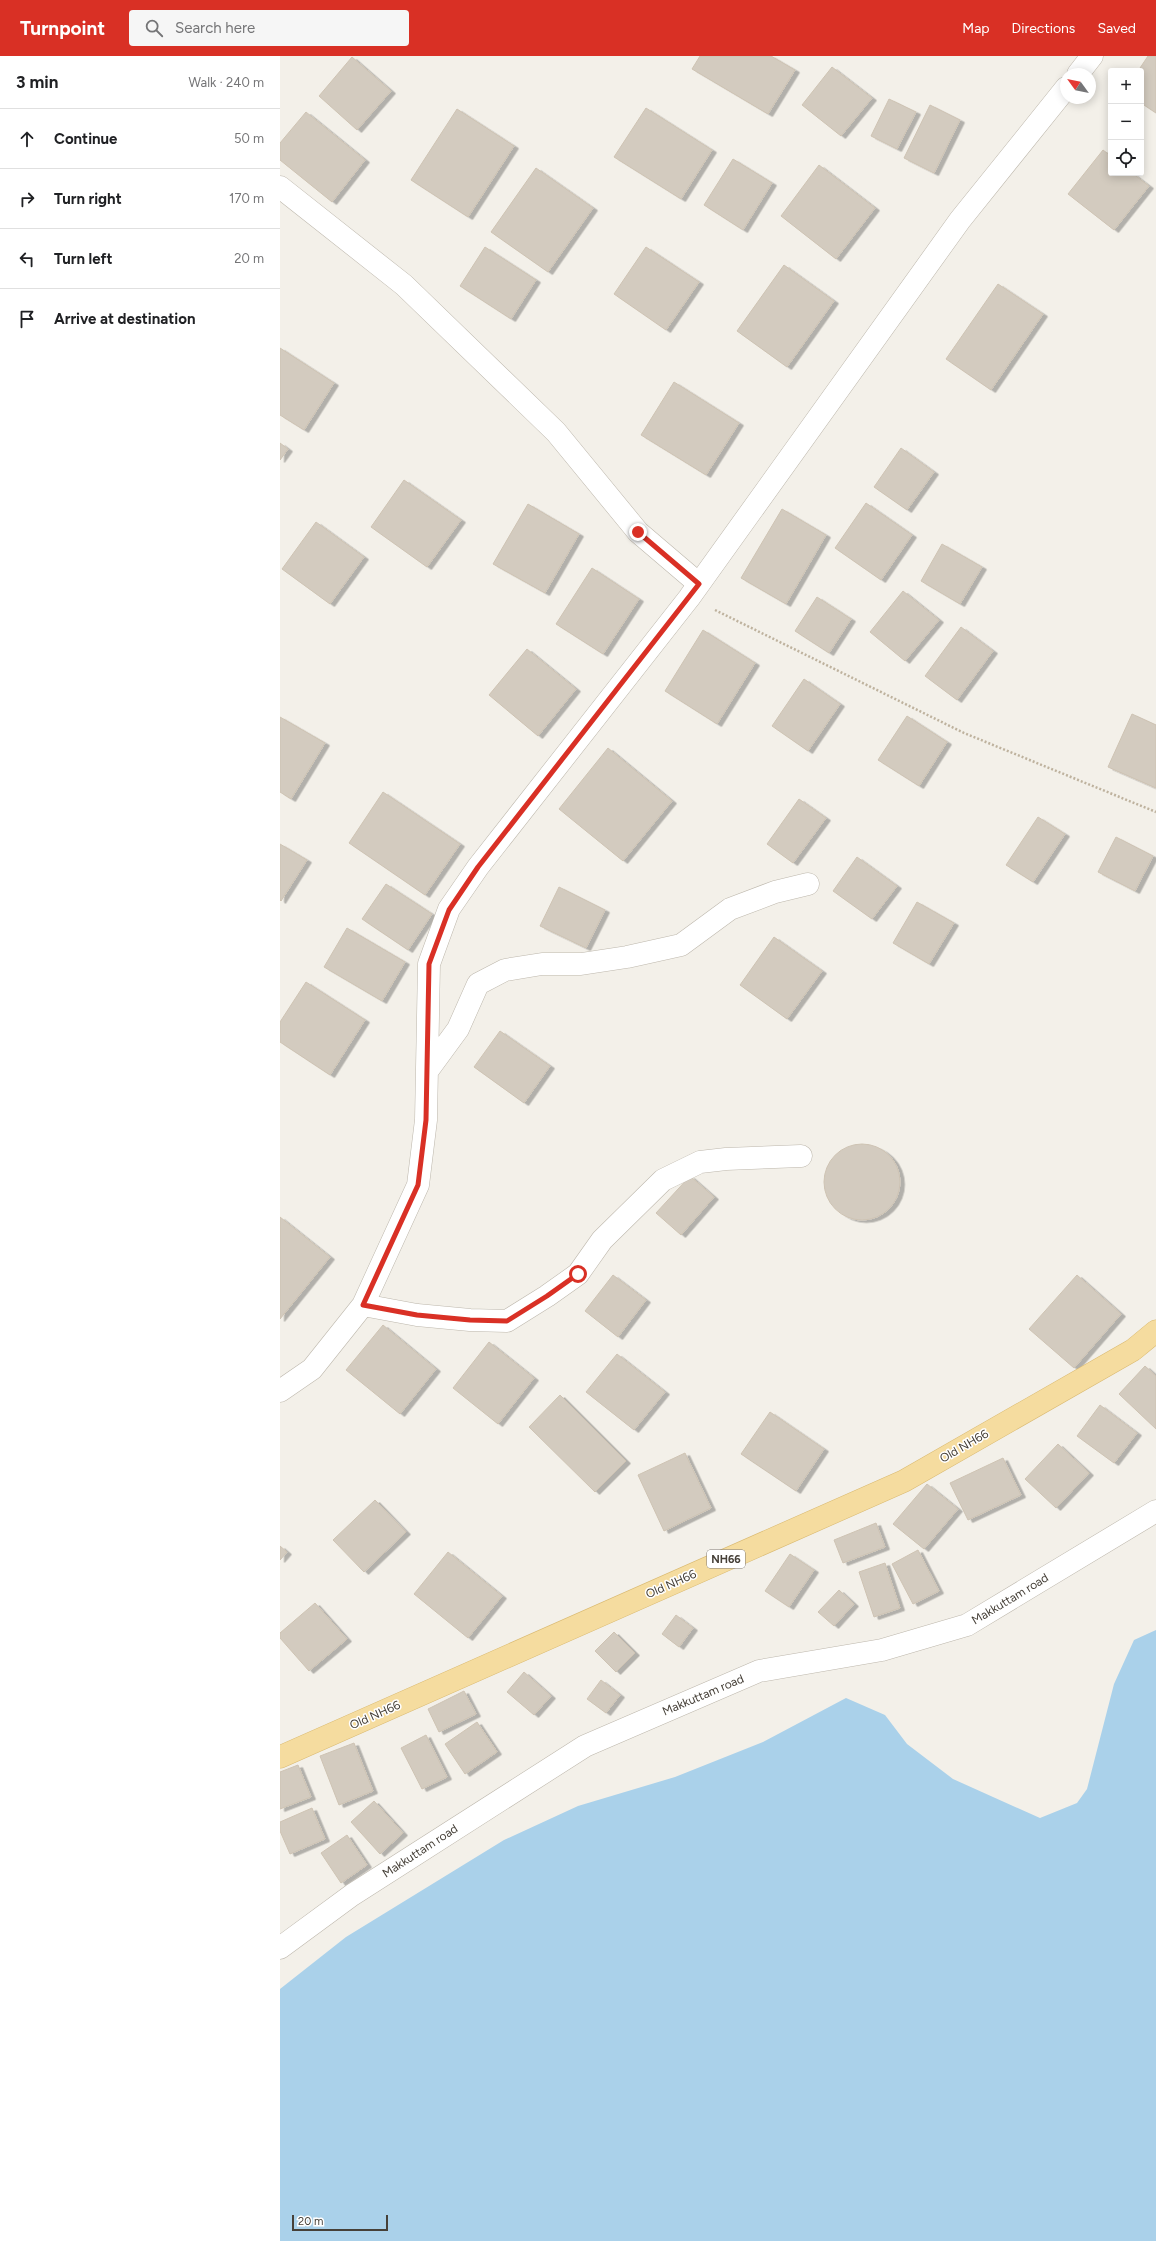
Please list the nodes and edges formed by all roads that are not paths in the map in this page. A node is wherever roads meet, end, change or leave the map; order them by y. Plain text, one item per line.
1 (1092, 56) edge
2 (1083, 68) edge
3 (1060, 95) edge
4 (280, 187) edge
5 (694, 591) junction
6 (808, 884) dead end
7 (428, 1070) junction
8 (801, 1156) dead end
9 (363, 1305) junction
10 (1156, 1330) edge
11 (280, 1391) edge
12 (1156, 1511) edge
13 (280, 1757) edge
14 (280, 1948) edge

1 - 2 street
3 - 5 street
4 - 5 street
5 - 7 street
6 - 7 street
7 - 9 street
8 - 9 street
9 - 11 street
10 - 13 main road, Old NH66 / NH66
12 - 14 street, Makkuttam road

